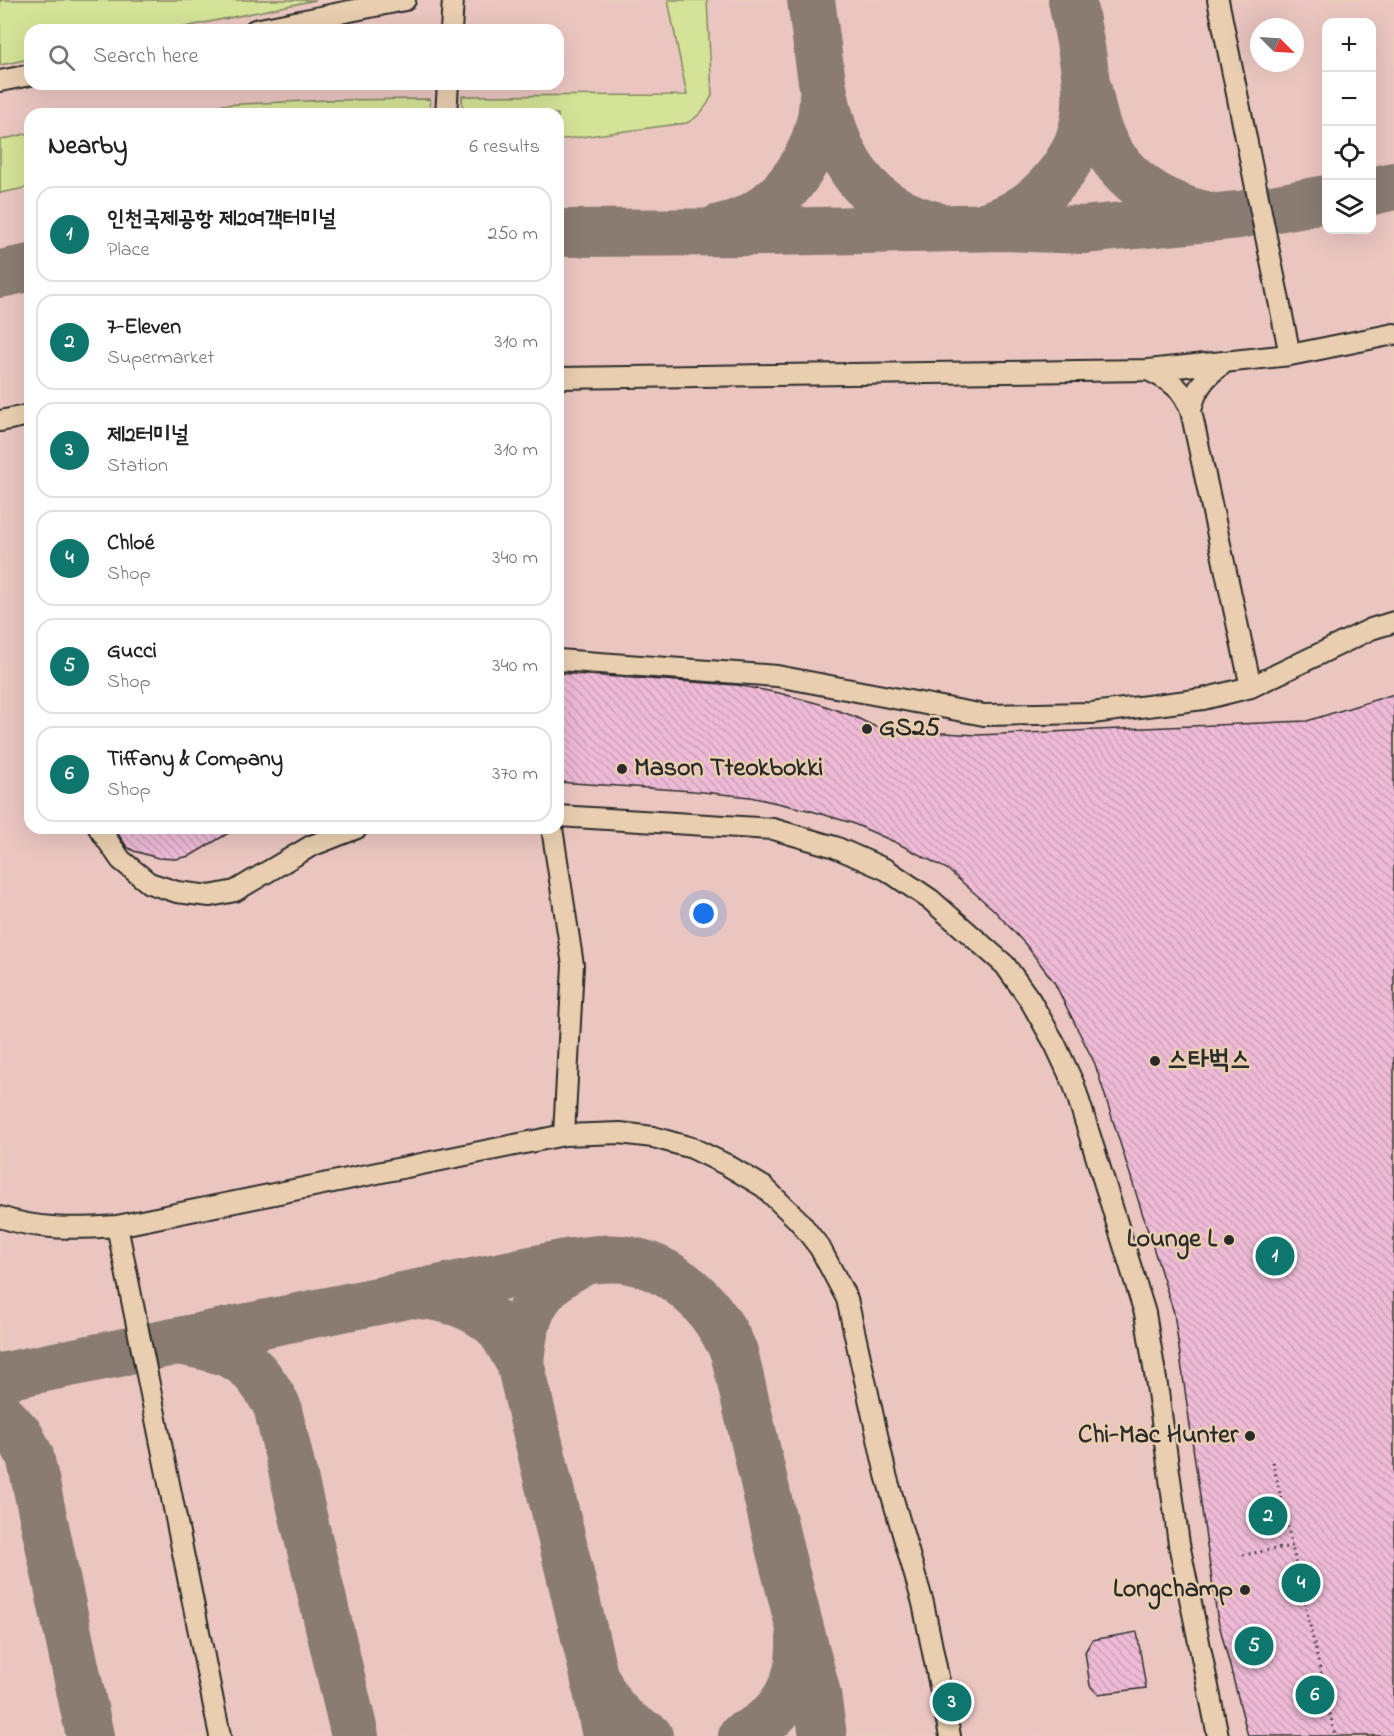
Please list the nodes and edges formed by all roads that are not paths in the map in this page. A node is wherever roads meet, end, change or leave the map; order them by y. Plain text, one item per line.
1 (405, 0) edge
2 (453, 0) edge
3 (1218, 0) edge
4 (285, 24) edge
5 (451, 24) edge
6 (24, 76) edge
7 (0, 81) edge
8 (448, 90) edge
9 (446, 108) edge
10 (1394, 334) edge
11 (1290, 355) junction
12 (1224, 363) junction
13 (1149, 370) junction
14 (564, 378) edge
15 (1191, 411) junction
16 (24, 416) edge
17 (0, 421) edge
18 (1394, 622) edge
19 (564, 660) edge
20 (1251, 687) junction
21 (564, 816) edge
22 (102, 834) edge
23 (341, 834) edge
24 (553, 834) edge
25 (564, 1135) junction
26 (0, 1218) edge
27 (117, 1226) junction
28 (220, 1736) edge
29 (950, 1736) edge
30 (1218, 1736) edge

1 - 4 lane
2 - 5 lane
3 - 11 lane
6 - 7 lane
8 - 9 lane
10 - 11 lane
11 - 12 lane
12 - 13 lane
12 - 15 lane
13 - 14 lane
13 - 15 lane
15 - 20 lane
16 - 17 lane
18 - 20 lane
19 - 20 lane
21 - 30 lane
22 - 23 lane
24 - 25 lane
25 - 27 lane
25 - 29 lane
26 - 27 lane
27 - 28 lane

